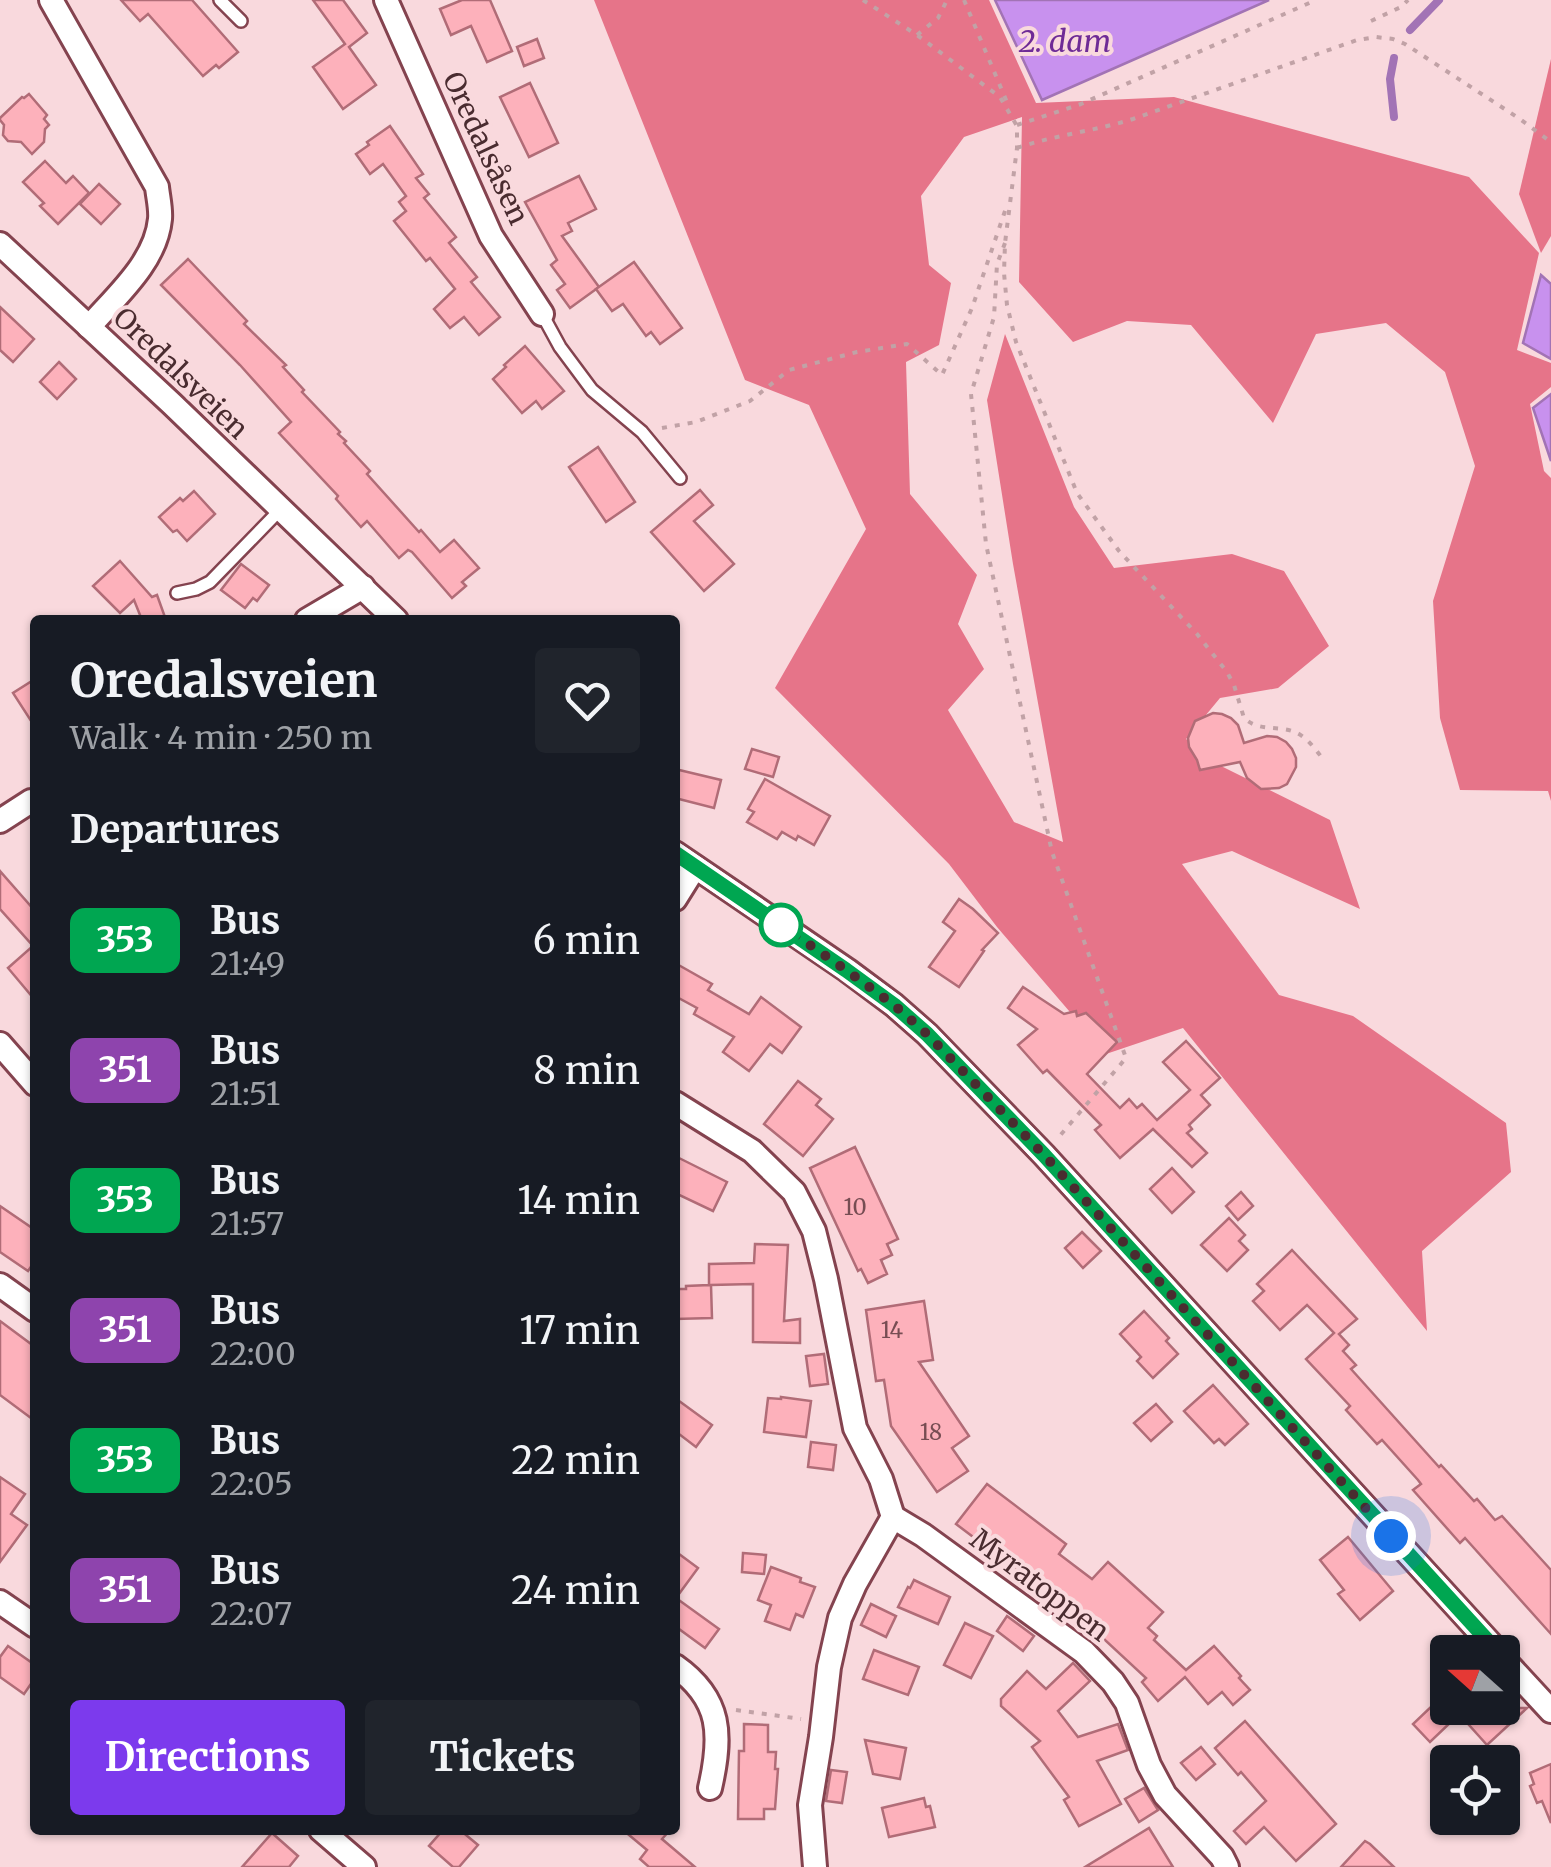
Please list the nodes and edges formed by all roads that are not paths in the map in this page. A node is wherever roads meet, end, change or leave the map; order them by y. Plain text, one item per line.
1 (51, 0) edge
2 (220, 0) edge
3 (386, 0) edge
4 (240, 20) dead end
5 (0, 244) edge
6 (542, 314) joint
7 (88, 326) junction
8 (680, 478) dead end
9 (280, 510) junction
10 (364, 586) junction
11 (177, 593) dead end
12 (315, 615) edge
13 (391, 615) edge
14 (30, 802) edge
15 (0, 821) edge
16 (680, 856) edge
17 (695, 867) junction
18 (680, 892) edge
19 (0, 1044) edge
20 (30, 1078) edge
21 (680, 1106) edge
22 (0, 1286) edge
23 (30, 1307) edge
24 (894, 1517) junction
25 (0, 1602) edge
26 (30, 1623) edge
27 (1482, 1635) edge
28 (680, 1669) edge
29 (1520, 1677) edge
30 (1551, 1711) edge
31 (710, 1788) dead end
32 (327, 1835) edge
33 (364, 1867) edge
34 (815, 1867) edge
35 (1227, 1867) edge

1 - 7 street
2 - 4 lane
3 - 6 street, Oredalsåsen
5 - 7 street, Oredalsveien
6 - 8 lane
7 - 9 street, Oredalsveien
9 - 10 street, Oredalsveien
9 - 11 lane
10 - 12 street
10 - 13 street, Oredalsveien
14 - 15 street
16 - 17 street
17 - 18 street
17 - 27 street
19 - 20 street
21 - 24 street
22 - 23 street
24 - 34 street
24 - 35 street, Myratoppen
25 - 26 street
28 - 31 street
29 - 30 street
32 - 33 street

